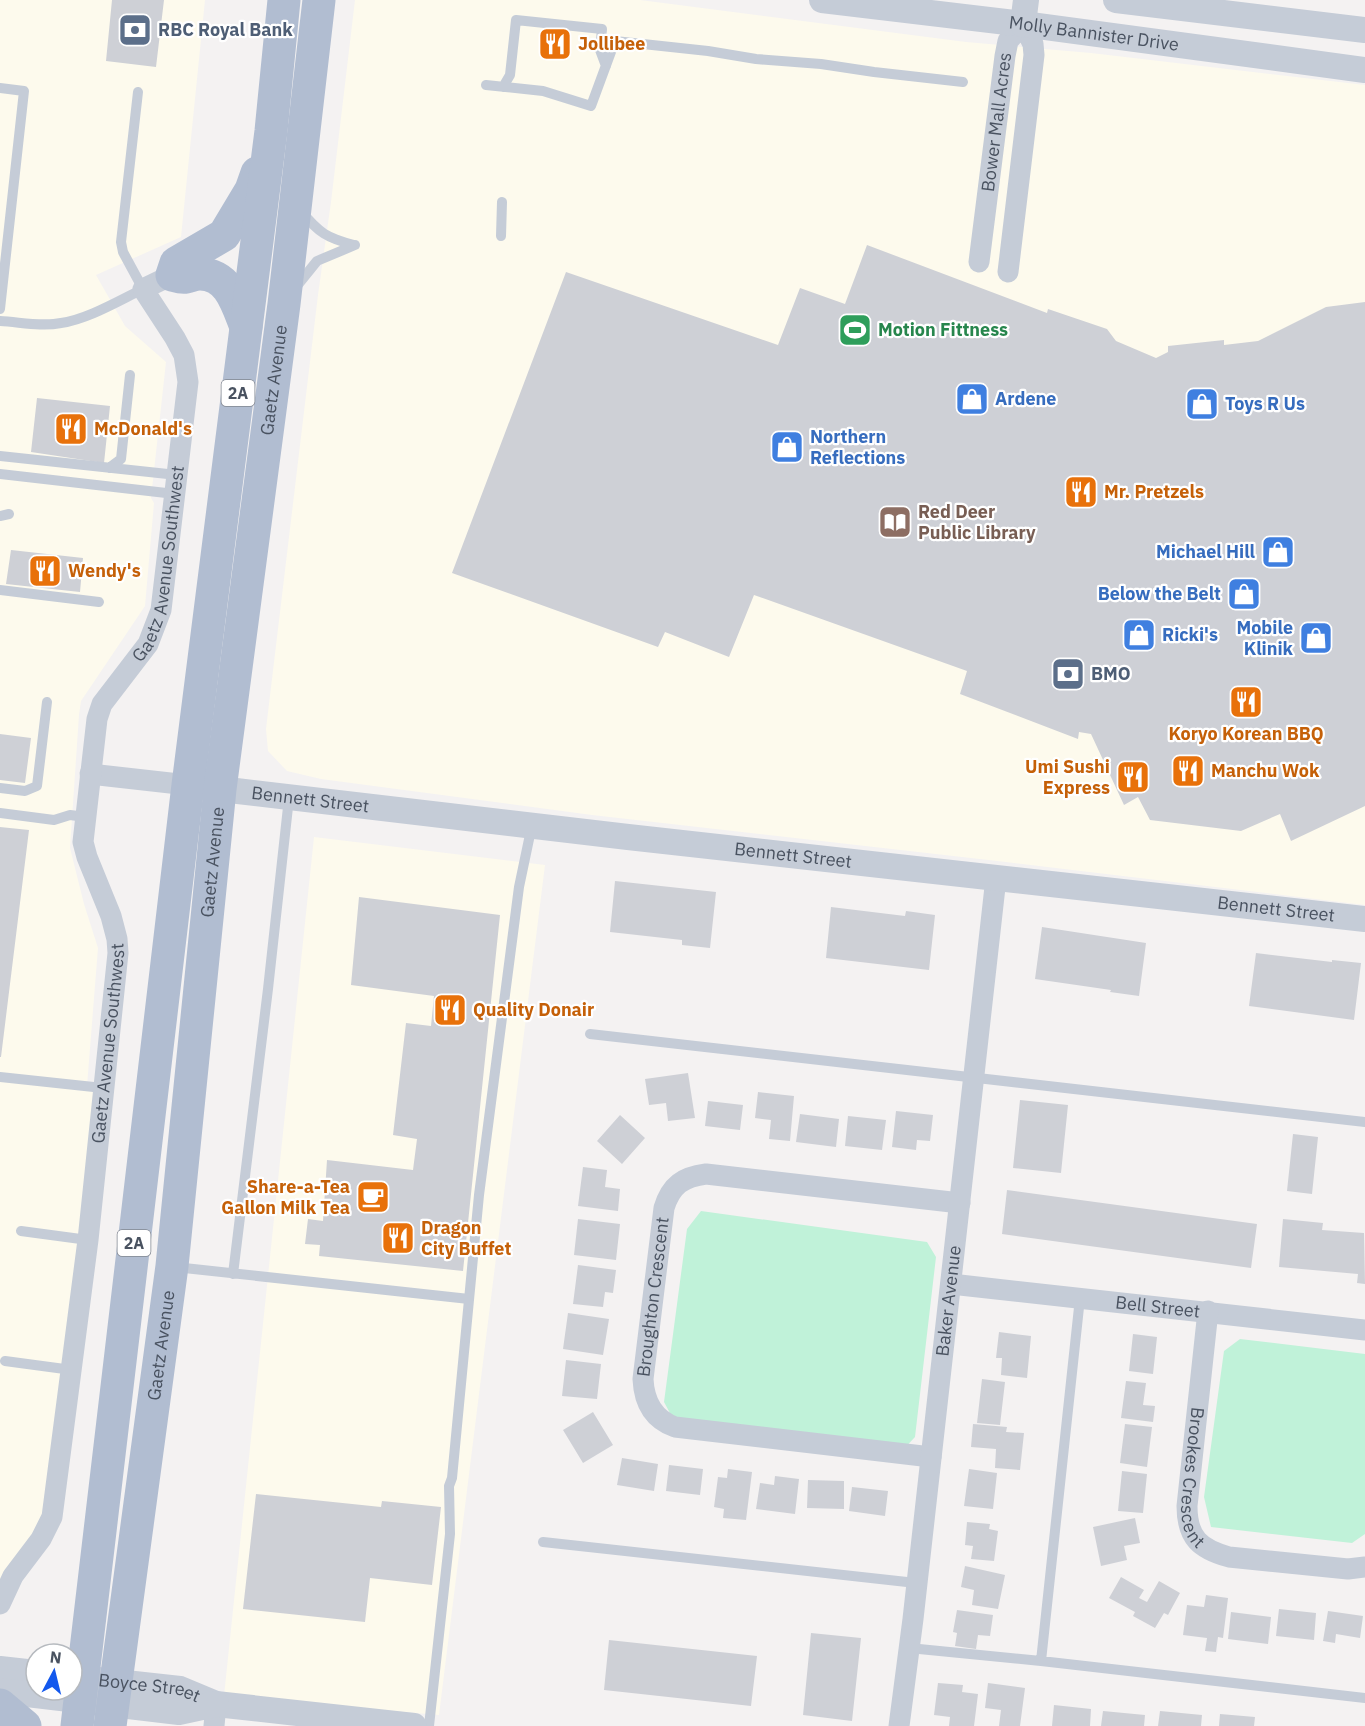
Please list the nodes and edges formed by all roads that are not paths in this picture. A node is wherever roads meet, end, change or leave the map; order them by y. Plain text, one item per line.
1 (284, 0) edge
2 (319, 0) edge
3 (822, 0) edge
4 (1116, 0) edge
5 (1024, 12) edge
6 (1365, 30) edge
7 (606, 66) junction
8 (1365, 70) edge
9 (963, 82) dead end
10 (486, 85) dead end
11 (502, 87) junction
12 (0, 88) edge
13 (138, 92) dead end
14 (271, 131) junction
15 (502, 202) dead end
16 (295, 205) junction
17 (501, 236) dead end
18 (979, 262) dead end
19 (1008, 272) dead end
20 (157, 282) junction
21 (284, 304) junction
22 (0, 309) edge
23 (0, 321) edge
24 (246, 327) junction
25 (130, 375) dead end
26 (0, 456) edge
27 (109, 468) junction
28 (0, 474) edge
29 (176, 485) junction
30 (0, 590) edge
31 (99, 602) dead end
32 (47, 702) dead end
33 (90, 774) junction
34 (188, 785) junction
35 (0, 788) edge
36 (220, 789) junction
37 (289, 798) junction
38 (0, 813) edge
39 (85, 817) junction
40 (532, 825) junction
41 (996, 878) junction
42 (1365, 919) edge
43 (590, 1034) dead end
44 (0, 1077) edge
45 (974, 1078) junction
46 (103, 1088) junction
47 (1365, 1122) edge
48 (960, 1203) junction
49 (21, 1231) dead end
50 (88, 1240) junction
51 (172, 1266) junction
52 (233, 1274) junction
53 (951, 1284) junction
54 (1080, 1298) junction
55 (469, 1299) junction
56 (1208, 1311) junction
57 (1365, 1330) edge
58 (5, 1361) dead end
59 (72, 1370) junction
60 (931, 1457) junction
61 (543, 1542) dead end
62 (1365, 1567) edge
63 (916, 1583) junction
64 (0, 1604) edge
65 (84, 1645) edge
66 (909, 1648) junction
67 (1041, 1661) junction
68 (0, 1669) edge
69 (24, 1672) edge
70 (0, 1691) edge
71 (24, 1692) edge
72 (84, 1697) edge
73 (1365, 1698) edge
74 (113, 1704) edge
75 (0, 1705) edge
76 (215, 1715) edge
77 (300, 1720) edge
78 (25, 1726) edge
79 (414, 1726) edge
80 (429, 1726) edge
81 (899, 1726) edge

1 - 14 main road, Gaetz Avenue / 2A
2 - 16 main road, Gaetz Avenue / 2A
3 - 5 street, Molly Bannister Drive
4 - 6 street, Molly Bannister Drive
5 - 8 street, Molly Bannister Drive
5 - 18 street, Bower Mall Acres
5 - 19 street, Bower Mall Acres
7 - 9 lane
7 - 11 lane
7 - 11 lane
10 - 11 lane
12 - 22 lane
13 - 20 lane
14 - 20 main road
14 - 24 main road, Gaetz Avenue / 2A
15 - 17 lane
16 - 21 main road, Gaetz Avenue / 2A
16 - 21 lane
20 - 23 lane
20 - 24 main road
20 - 29 street, Gaetz Avenue Southwest
21 - 36 main road, Gaetz Avenue / 2A
24 - 34 main road, Gaetz Avenue / 2A
25 - 27 lane
26 - 27 lane
27 - 29 lane
28 - 29 lane
29 - 33 street, Gaetz Avenue Southwest
30 - 31 lane
32 - 35 lane
33 - 34 street
33 - 39 street, Gaetz Avenue Southwest
34 - 36 street, Bennett Street
34 - 65 main road, Gaetz Avenue / 2A
36 - 37 street, Bennett Street
36 - 51 main road, Gaetz Avenue / 2A
37 - 40 street, Bennett Street
37 - 52 lane
38 - 39 lane
39 - 46 street, Gaetz Avenue Southwest
40 - 41 street, Bennett Street
40 - 55 lane
41 - 42 street, Bennett Street
41 - 45 street, Baker Avenue
43 - 45 lane
44 - 46 lane
45 - 47 lane
45 - 48 street, Baker Avenue
46 - 50 street, Gaetz Avenue Southwest
48 - 53 street, Baker Avenue
48 - 60 street, Broughton Crescent
49 - 50 lane
50 - 59 street, Gaetz Avenue Southwest
51 - 52 lane
51 - 74 main road, Gaetz Avenue / 2A
52 - 55 lane
53 - 54 street, Bell Street
53 - 60 street, Baker Avenue
54 - 56 street, Bell Street
54 - 67 lane
55 - 80 lane
56 - 57 street, Bell Street
56 - 62 street, Brookes Crescent
58 - 59 lane
59 - 64 street, Gaetz Avenue Southwest
60 - 63 street, Baker Avenue
61 - 63 lane
63 - 66 street, Baker Avenue
66 - 67 lane
66 - 81 street, Baker Avenue
67 - 73 lane
68 - 69 street
70 - 71 street, Boyce Street
72 - 74 street, Boyce Street
74 - 76 street, Boyce Street
75 - 78 main road
76 - 77 street, Boyce Street
77 - 79 street, Boyce Street

